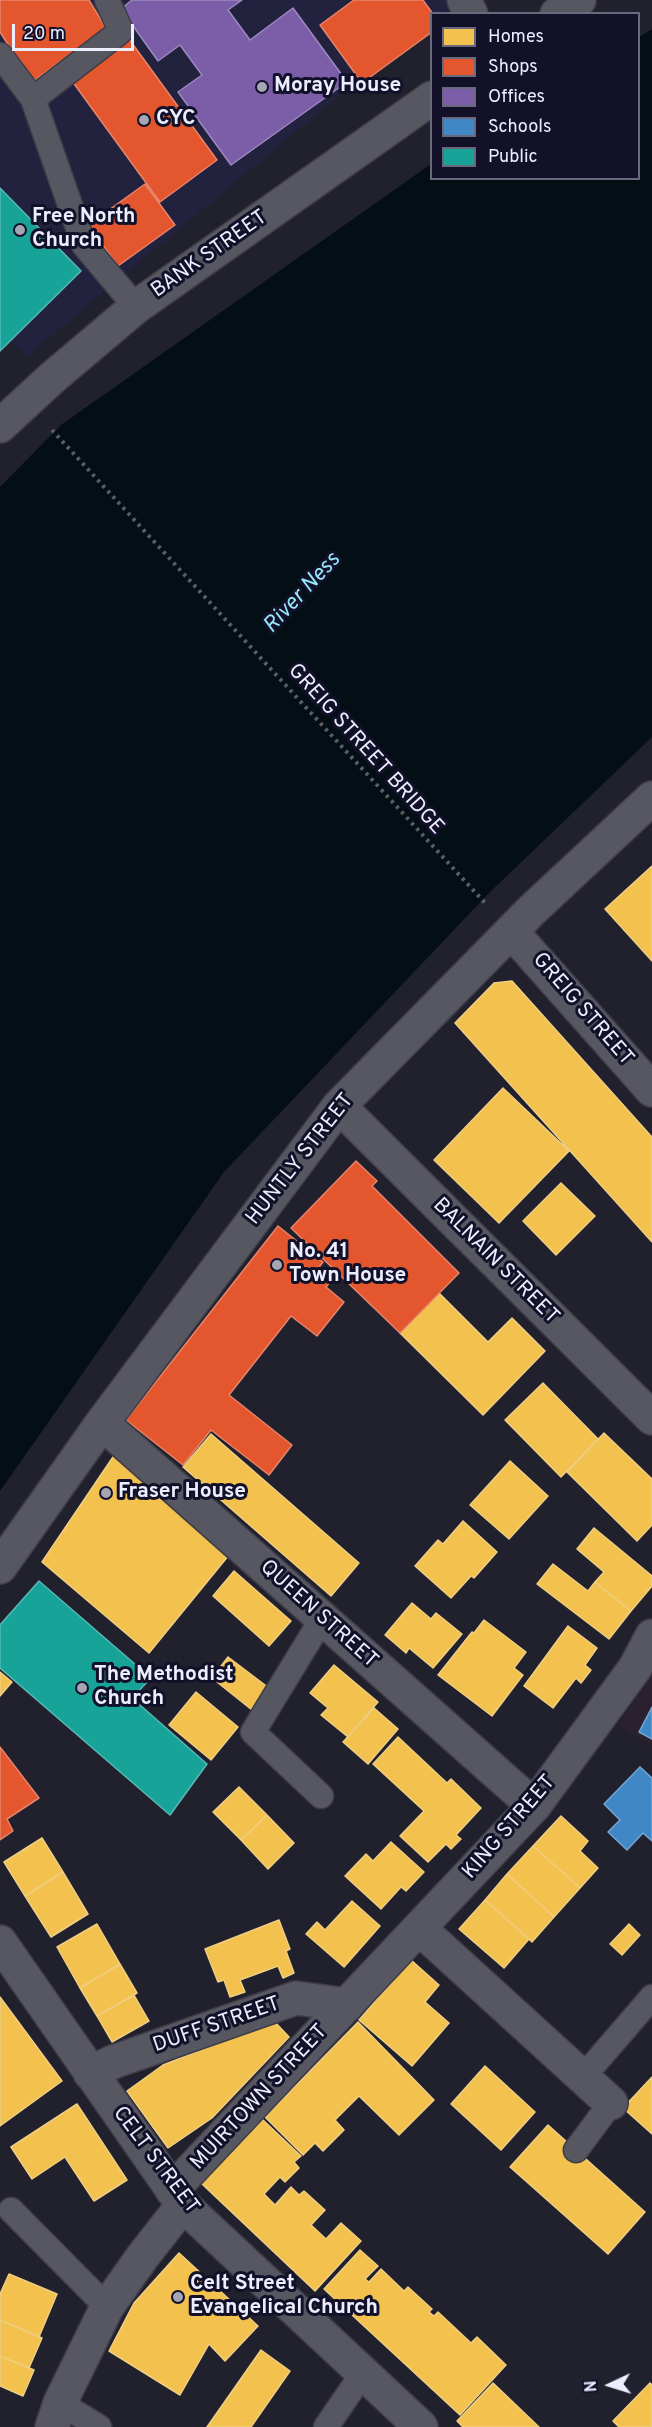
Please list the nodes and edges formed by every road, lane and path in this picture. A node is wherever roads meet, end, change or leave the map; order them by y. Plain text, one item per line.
1 (107, 0) edge
2 (579, 0) edge
3 (560, 12) edge
4 (0, 54) edge
5 (33, 99) junction
6 (430, 99) edge
7 (136, 307) junction
8 (0, 426) edge
9 (52, 430) dead end
10 (652, 798) edge
11 (486, 904) dead end
12 (511, 931) junction
13 (652, 1090) edge
14 (339, 1106) junction
15 (652, 1418) edge
16 (102, 1423) junction
17 (0, 1567) edge
18 (322, 1619) junction
19 (652, 1636) edge
20 (321, 1796) dead end
21 (534, 1806) junction
22 (419, 1928) junction
23 (0, 1942) edge
24 (652, 1997) edge
25 (347, 2005) junction
26 (90, 2073) junction
27 (583, 2077) junction
28 (611, 2103) joint
29 (576, 2150) dead end
30 (178, 2197) junction
31 (11, 2210) dead end
32 (107, 2307) junction
33 (363, 2373) junction
34 (56, 2415) edge
35 (99, 2427) edge
36 (326, 2427) edge
37 (421, 2427) edge

1 - 5 lane
2 - 3 street
4 - 5 lane
5 - 7 lane
6 - 7 street, BANK STREET
7 - 8 street, BANK STREET
9 - 11 path, GREIG STREET BRIDGE
10 - 12 street, HUNTLY STREET
12 - 13 street, GREIG STREET
12 - 14 street, HUNTLY STREET
14 - 15 street, BALNAIN STREET
14 - 16 street, HUNTLY STREET
16 - 17 street, HUNTLY STREET
16 - 18 street, QUEEN STREET
18 - 20 lane
18 - 21 street, QUEEN STREET
19 - 21 street, KING STREET
21 - 22 street, KING STREET
22 - 25 street, KING STREET
22 - 27 street
23 - 26 street, CELT STREET
24 - 27 lane
25 - 26 street, DUFF STREET
25 - 30 street, MUIRTOWN STREET
26 - 30 street, CELT STREET
27 - 28 street
28 - 29 lane
30 - 32 street, MUIRTOWN STREET
30 - 33 street, CELT STREET
31 - 32 lane
32 - 34 street, MUIRTOWN STREET
33 - 36 lane
33 - 37 street, CELT STREET
34 - 35 lane

